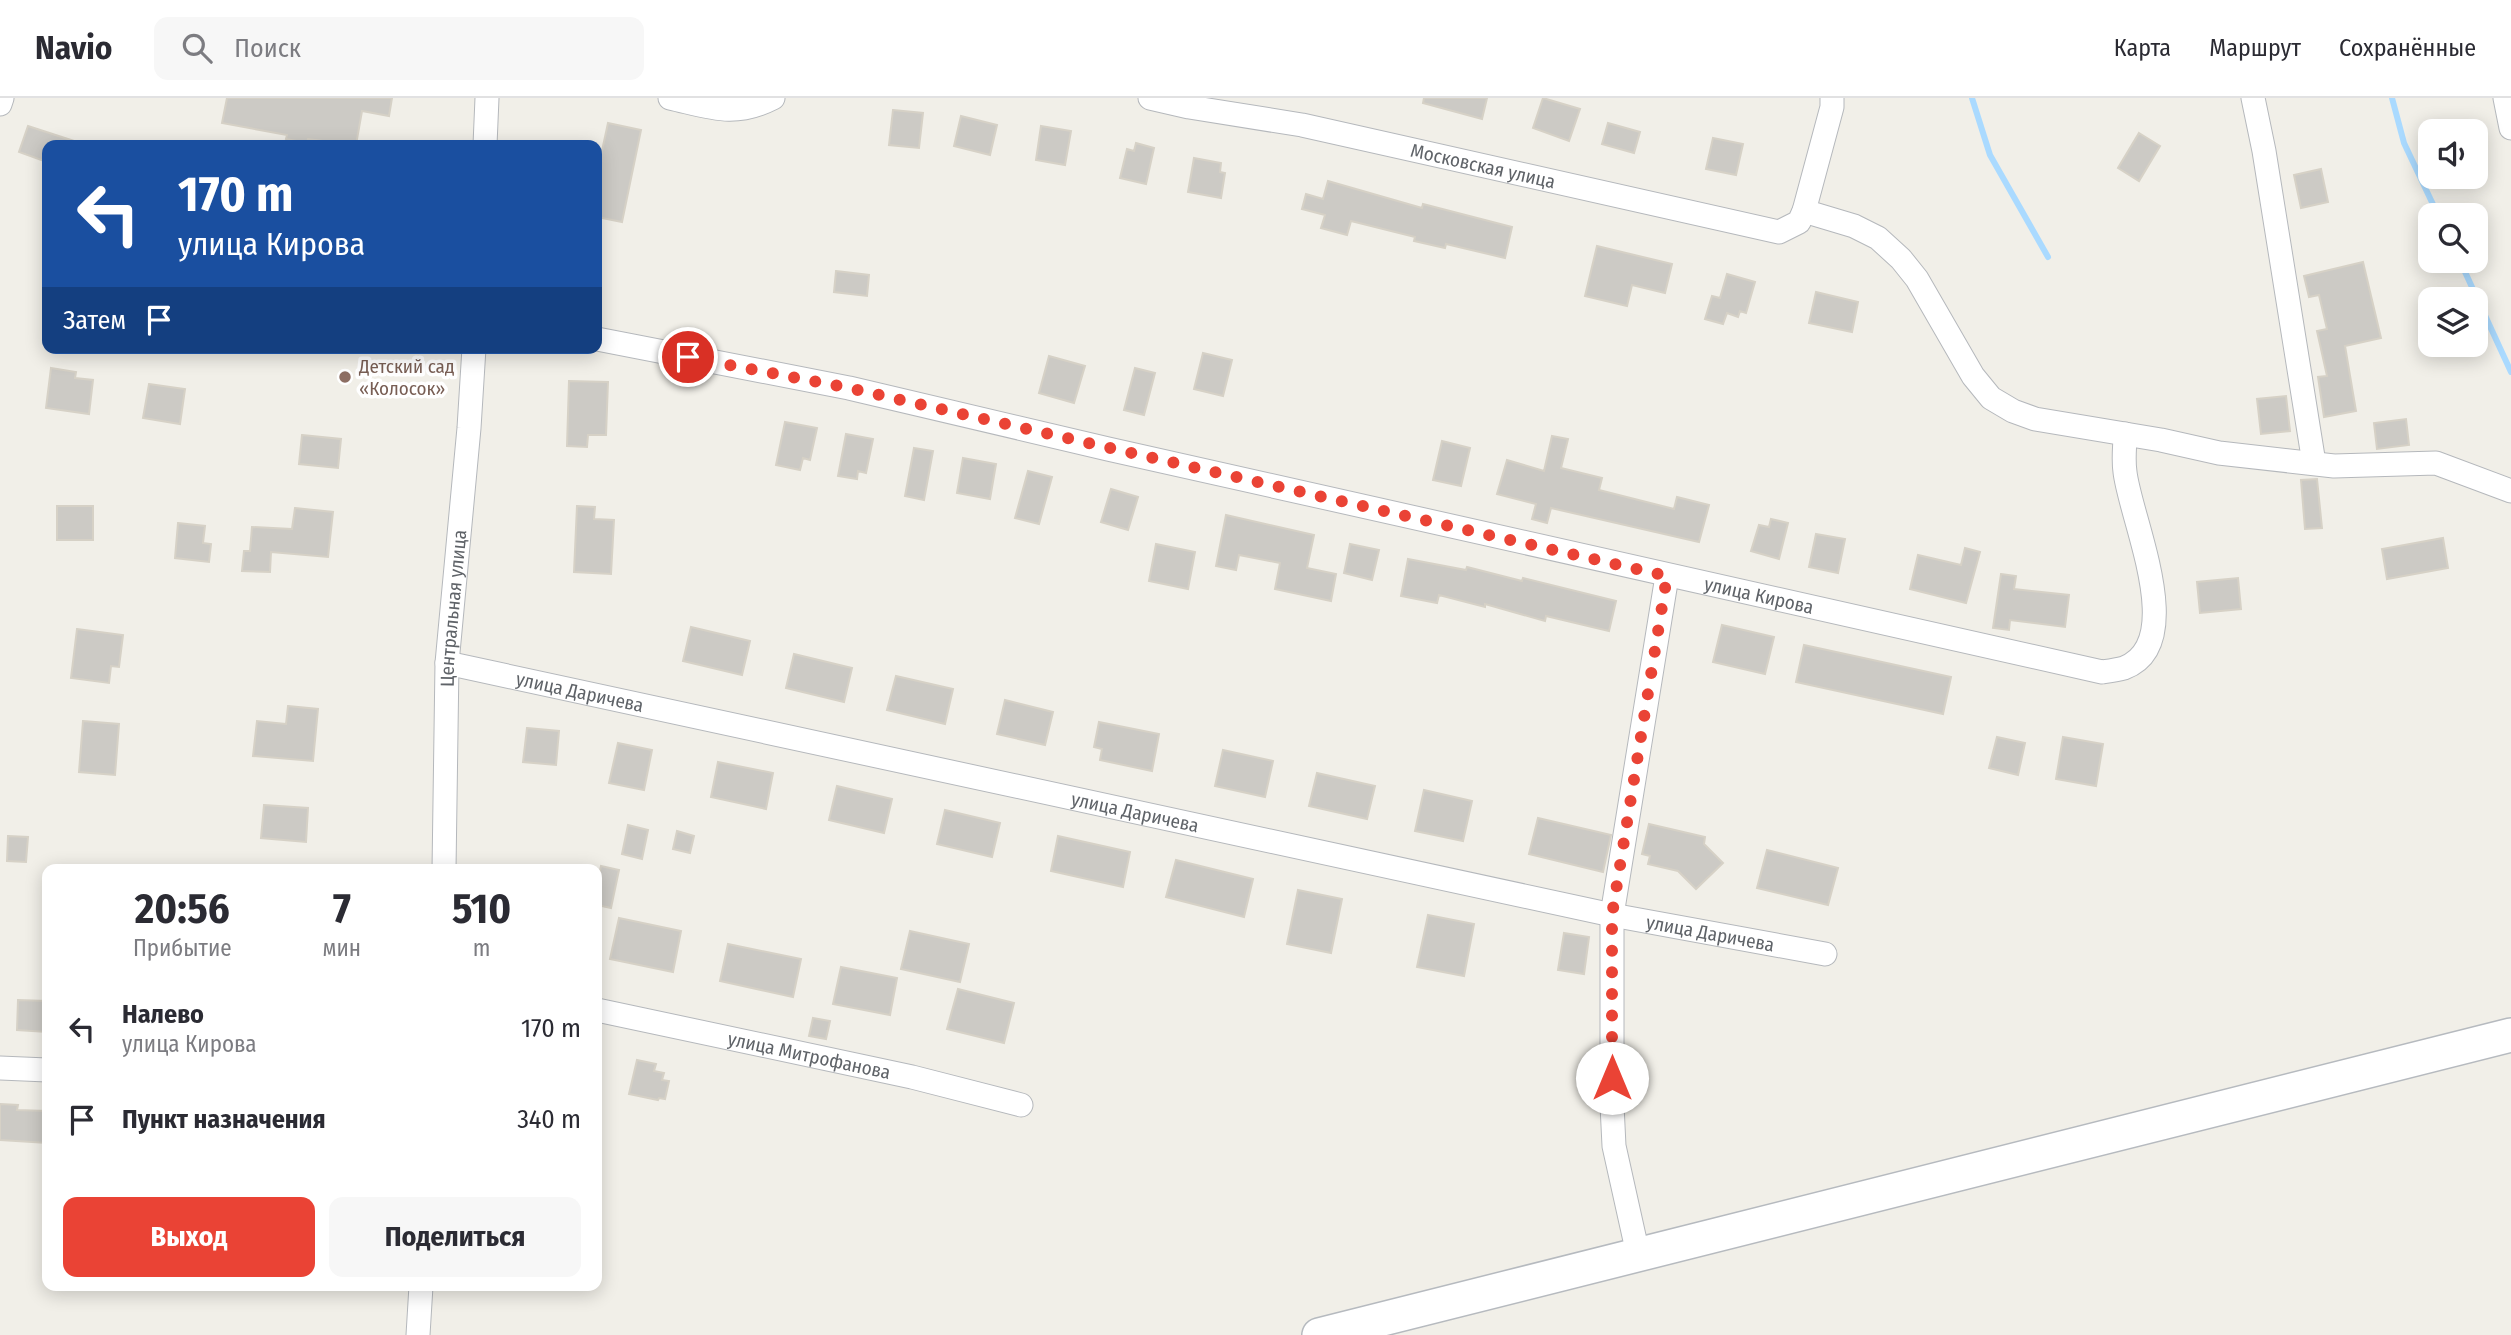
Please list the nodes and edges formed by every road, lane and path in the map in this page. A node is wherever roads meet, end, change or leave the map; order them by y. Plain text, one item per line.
1 (2, 98) edge
2 (487, 98) edge
3 (670, 98) edge
4 (773, 98) edge
5 (1150, 98) edge
6 (1832, 98) edge
7 (2253, 98) edge
8 (2505, 98) edge
9 (0, 104) edge
10 (2511, 128) edge
11 (485, 140) edge
12 (1804, 211) junction
13 (602, 340) edge
14 (473, 354) edge
15 (2124, 434) junction
16 (2314, 463) junction
17 (2511, 491) edge
18 (1667, 576) junction
19 (447, 663) junction
20 (444, 864) edge
21 (1612, 915) junction
22 (1825, 954) dead end
23 (602, 1011) edge
24 (2511, 1035) edge
25 (0, 1068) edge
26 (42, 1070) edge
27 (1021, 1105) dead end
28 (1638, 1254) junction
29 (421, 1291) edge
30 (418, 1335) edge
31 (1319, 1335) edge

1 - 9 street
2 - 11 street
3 - 4 street
5 - 12 street, Московская улица
6 - 12 street
7 - 16 street
8 - 10 street
12 - 15 street
13 - 18 street, улица Кирова
14 - 19 street, Центральная улица
15 - 16 street
15 - 18 street, улица Кирова
16 - 17 street
18 - 21 street
19 - 20 street, Центральная улица
19 - 21 street, улица Даричева
21 - 22 street, улица Даричева
21 - 28 street
23 - 27 street, улица Митрофанова
24 - 28 main road
25 - 26 street
28 - 31 main road
29 - 30 street

